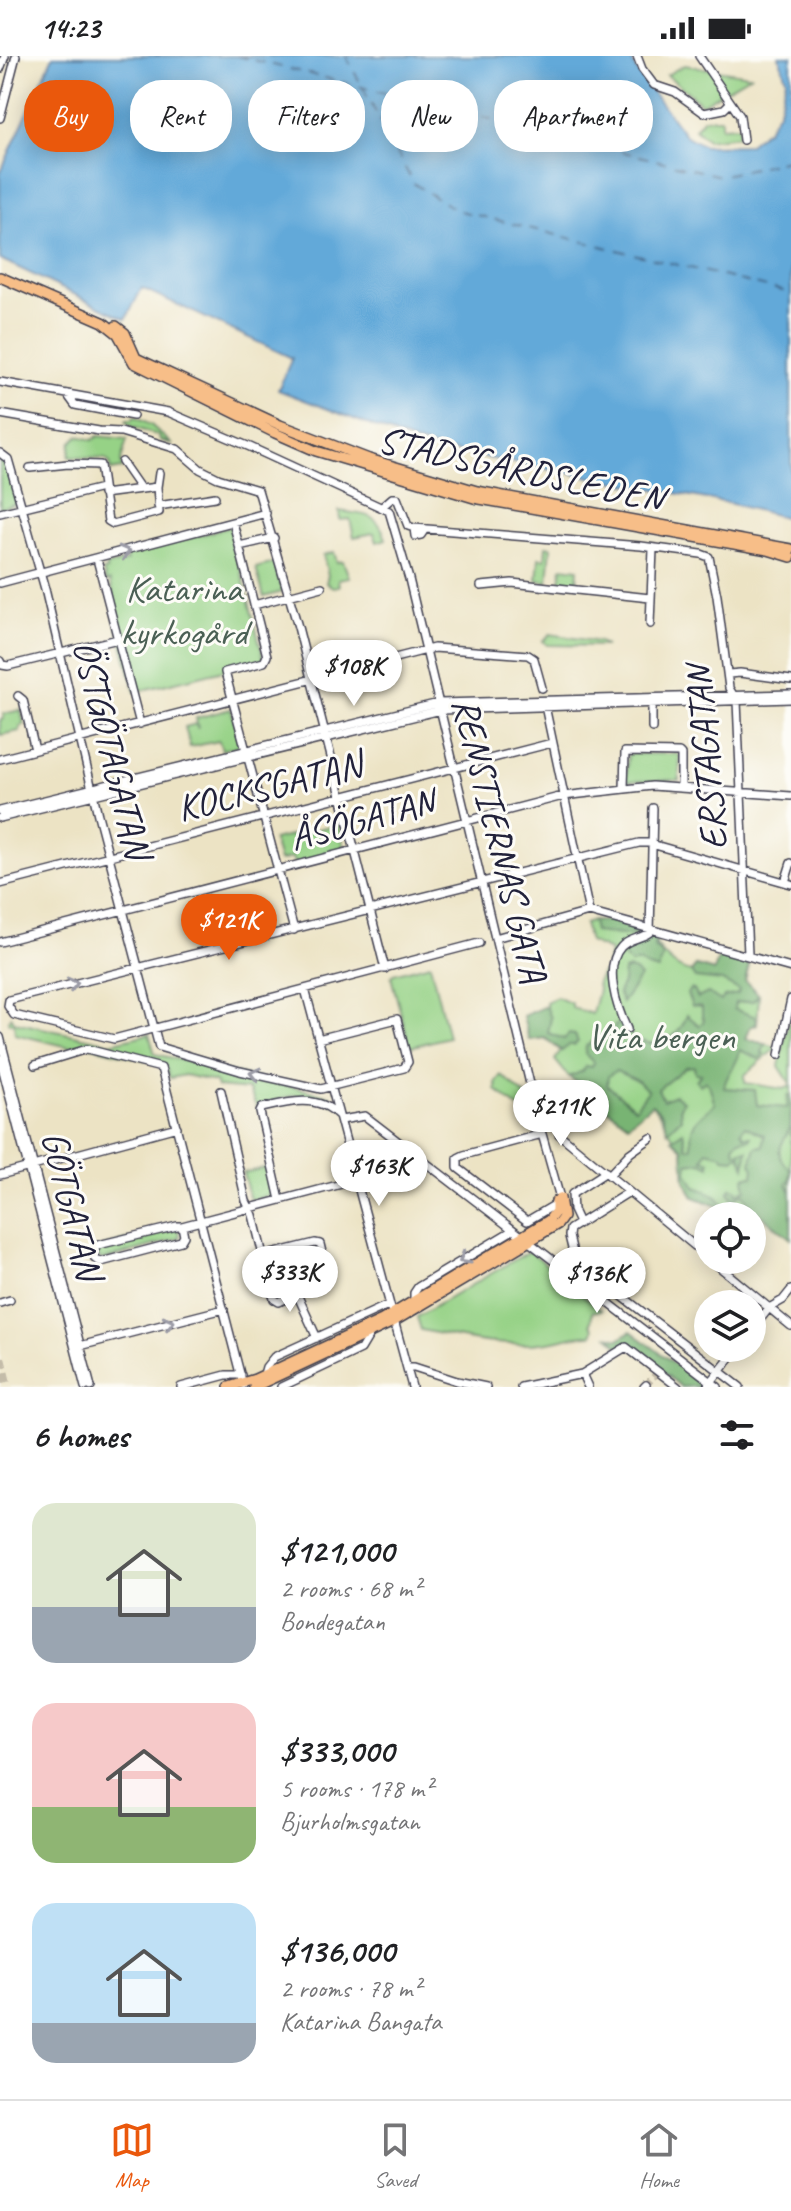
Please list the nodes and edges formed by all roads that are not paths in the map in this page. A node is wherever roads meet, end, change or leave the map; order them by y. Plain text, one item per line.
1 (5, 56) edge
2 (16, 56) edge
3 (637, 56) edge
4 (699, 56) edge
5 (0, 69) edge
6 (730, 103) junction
7 (0, 118) edge
8 (743, 140) dead end
9 (0, 276) edge
10 (0, 382) edge
11 (67, 394) junction
12 (0, 414) edge
13 (133, 416) dead end
14 (0, 453) edge
15 (122, 462) dead end
16 (30, 468) dead end
17 (159, 473) dead end
18 (433, 482) junction
19 (157, 487) junction
20 (140, 488) junction
21 (103, 491) junction
22 (215, 497) dead end
23 (21, 507) junction
24 (159, 509) junction
25 (386, 509) junction
26 (0, 513) edge
27 (266, 513) junction
28 (233, 522) junction
29 (274, 538) junction
30 (239, 546) junction
31 (653, 549) junction
32 (791, 549) edge
33 (791, 557) edge
34 (97, 559) junction
35 (41, 573) junction
36 (0, 583) edge
37 (481, 586) dead end
38 (322, 587) dead end
39 (290, 597) junction
40 (650, 598) junction
41 (254, 605) junction
42 (650, 624) dead end
43 (118, 639) junction
44 (426, 651) junction
45 (59, 653) junction
46 (0, 661) edge
47 (729, 674) junction
48 (311, 680) junction
49 (791, 680) edge
50 (542, 688) dead end
51 (18, 696) dead end
52 (791, 697) edge
53 (735, 698) junction
54 (652, 699) junction
55 (232, 700) junction
56 (545, 706) junction
57 (440, 707) junction
58 (140, 724) junction
59 (652, 728) dead end
60 (324, 735) junction
61 (81, 738) junction
62 (552, 743) junction
63 (35, 750) junction
64 (247, 754) junction
65 (0, 759) edge
66 (455, 768) junction
67 (624, 788) junction
68 (681, 788) junction
69 (93, 792) junction
70 (741, 793) junction
71 (563, 796) junction
72 (791, 796) edge
73 (340, 798) junction
74 (653, 808) dead end
75 (0, 811) edge
76 (264, 817) junction
77 (0, 818) edge
78 (467, 820) junction
79 (652, 845) junction
80 (355, 852) junction
81 (109, 856) junction
82 (577, 859) junction
83 (791, 863) edge
84 (279, 871) junction
85 (744, 871) junction
86 (482, 883) junction
87 (788, 883) edge
88 (0, 884) edge
89 (125, 910) junction
90 (370, 911) junction
91 (589, 912) junction
92 (651, 927) junction
93 (294, 930) junction
94 (495, 938) junction
95 (0, 942) edge
96 (479, 943) dead end
97 (748, 954) junction
98 (140, 968) junction
99 (791, 968) edge
100 (385, 969) junction
101 (305, 989) junction
102 (791, 999) edge
103 (627, 1029) dead end
104 (154, 1030) junction
105 (0, 1037) edge
106 (318, 1039) junction
107 (779, 1055) dead end
108 (0, 1062) edge
109 (35, 1065) dead end
110 (331, 1086) junction
111 (221, 1091) dead end
112 (340, 1118) junction
113 (177, 1127) junction
114 (542, 1134) junction
115 (559, 1134) dead end
116 (651, 1138) dead end
117 (421, 1159) junction
118 (30, 1166) junction
119 (608, 1173) junction
120 (0, 1175) edge
121 (356, 1181) junction
122 (629, 1192) junction
123 (280, 1200) junction
124 (557, 1201) junction
125 (249, 1208) junction
126 (512, 1211) junction
127 (201, 1221) junction
128 (579, 1223) junction
129 (182, 1226) junction
130 (513, 1230) junction
131 (526, 1239) junction
132 (694, 1246) edge
133 (263, 1256) junction
134 (575, 1261) junction
135 (559, 1265) junction
136 (728, 1274) edge
137 (791, 1290) edge
138 (297, 1294) junction
139 (10, 1300) dead end
140 (414, 1301) junction
141 (0, 1303) edge
142 (769, 1308) junction
143 (224, 1309) junction
144 (766, 1312) edge
145 (391, 1314) junction
146 (791, 1326) edge
147 (370, 1334) junction
148 (317, 1338) junction
149 (77, 1347) junction
150 (728, 1362) edge
151 (407, 1367) junction
152 (720, 1372) junction
153 (264, 1374) junction
154 (582, 1374) junction
155 (242, 1382) edge
156 (712, 1385) edge
157 (88, 1387) edge
158 (181, 1387) edge
159 (229, 1387) edge
160 (254, 1387) edge
161 (281, 1387) edge
162 (412, 1387) edge
163 (486, 1387) edge
164 (521, 1387) edge
165 (588, 1387) edge
166 (678, 1387) edge
167 (740, 1387) edge

1 - 5 street
2 - 7 street
3 - 6 street
4 - 6 street
6 - 8 street
9 - 18 main road, STADSGÅRDSLEDEN
10 - 11 street
11 - 13 street
11 - 25 street
12 - 27 street
14 - 23 street, ÖSTGÖTAGATAN
15 - 20 street
16 - 21 street
17 - 19 street
18 - 32 main road, STADSGÅRDSLEDEN
18 - 33 main road, STADSGÅRDSLEDEN
19 - 20 street
19 - 24 street
20 - 21 street
21 - 23 street
21 - 24 street
22 - 24 street
23 - 26 street
23 - 35 street, ÖSTGÖTAGATAN
25 - 31 street
25 - 44 street, RENSTIERNAS GATA
27 - 28 street
27 - 29 street
28 - 30 street
34 -> 28 street
29 - 30 street
29 - 39 street
30 - 41 street
31 - 40 street
31 - 47 street, ERSTAGATAN
34 - 35 street
34 - 43 street
35 - 36 street
35 - 45 street, ÖSTGÖTAGATAN
37 - 40 street
38 - 39 street
39 - 41 street
39 - 48 street
40 - 42 street
41 - 55 street
43 - 45 street
43 - 58 street
44 - 48 street
44 - 50 street
44 - 57 street, RENSTIERNAS GATA
45 - 46 street
45 - 61 street, ÖSTGÖTAGATAN
47 - 49 street
47 - 53 street, ERSTAGATAN
48 - 55 street
48 - 60 street
51 - 63 street
52 - 53 street
53 - 54 street
53 - 70 street, ERSTAGATAN
54 - 56 street
54 - 57 street
54 - 59 street
55 - 58 street
55 - 64 street
56 - 57 street
56 - 62 street
57 - 60 street
57 - 66 street, RENSTIERNAS GATA
58 - 61 street
60 - 64 street
60 - 73 street
61 - 63 street
61 - 69 street, ÖSTGÖTAGATAN
62 - 66 street, KOCKSGATAN
62 - 71 street
63 - 65 street
64 - 69 street
64 - 76 street
66 - 73 street, KOCKSGATAN
66 - 78 street, RENSTIERNAS GATA
67 - 68 street, ÅSÖGATAN
67 - 68 street
67 - 71 street, ÅSÖGATAN
68 - 70 street, ÅSÖGATAN
69 - 75 street
69 - 77 street
69 - 81 street, ÖSTGÖTAGATAN
70 - 72 street, ÅSÖGATAN
70 - 85 street, ERSTAGATAN
71 - 78 street, ÅSÖGATAN
71 - 82 street
73 - 76 street, KOCKSGATAN
73 - 80 street
74 - 79 street
76 - 81 street, KOCKSGATAN
76 - 84 street
78 - 80 street, ÅSÖGATAN
78 - 86 street, RENSTIERNAS GATA
79 - 82 street
79 - 85 street
79 - 92 street
80 - 84 street, ÅSÖGATAN
80 - 90 street
81 - 88 street, KOCKSGATAN
81 - 89 street, ÖSTGÖTAGATAN
82 - 86 street
82 - 91 street
83 - 87 street
84 - 89 street, ÅSÖGATAN
84 - 93 street
85 - 87 street
85 - 97 street, ERSTAGATAN
86 - 90 street
86 - 94 street, RENSTIERNAS GATA
89 - 95 street, ÅSÖGATAN
89 - 98 street, ÖSTGÖTAGATAN
90 - 93 street
90 - 100 street
91 - 92 street
91 - 94 street
92 - 97 street
92 - 103 street
93 - 98 street
94 - 114 street, RENSTIERNAS GATA
96 - 100 street
97 - 99 street
98 - 104 street, ÖSTGÖTAGATAN
104 -> 98 street
100 - 101 street
101 - 104 street
101 - 106 street
102 - 107 street
110 -> 104 street, ÖSTGÖTAGATAN
105 - 118 street, GÖTGATAN
106 - 110 street
106 - 110 street
108 - 118 street, GÖTGATAN
109 - 113 street
110 - 112 street
111 - 125 street
112 - 117 street
112 - 121 street
112 - 123 street
113 - 118 street
113 - 127 street
114 - 124 street, RENSTIERNAS GATA
114 - 126 street
115 - 119 street
116 - 119 street
117 - 121 street
117 - 130 street
118 - 120 street
118 - 149 street, GÖTGATAN
119 - 122 street
119 - 128 street
121 - 123 street
121 - 145 street
122 - 128 street
122 - 132 street
123 - 125 street
124 - 126 street
124 - 131 main road
124 - 131 main road
125 - 127 street
125 - 133 street
126 - 130 street
127 - 129 street
127 - 143 street
128 - 134 street
129 - 129 street
130 - 131 street
130 -> 140 street
131 - 135 street
131 - 140 main road
131 - 145 main road
133 - 138 street
133 - 138 street
134 - 135 street
134 - 152 street
135 - 156 street
136 - 142 street
137 - 142 street
138 - 148 street
139 - 141 street
140 - 145 main road
142 - 144 street
142 - 146 street
149 -> 143 street
143 - 155 street
145 - 147 main road
145 - 148 street
145 - 151 street
145 - 153 main road
147 - 160 main road
147 - 161 street
148 - 153 street
149 - 157 street, GÖTGATAN
150 - 152 street
151 - 162 street
151 - 163 street
152 - 156 street
152 - 167 street
153 - 155 main road
154 - 164 street
154 - 165 street
154 - 166 street
155 - 158 street
155 - 159 main road

